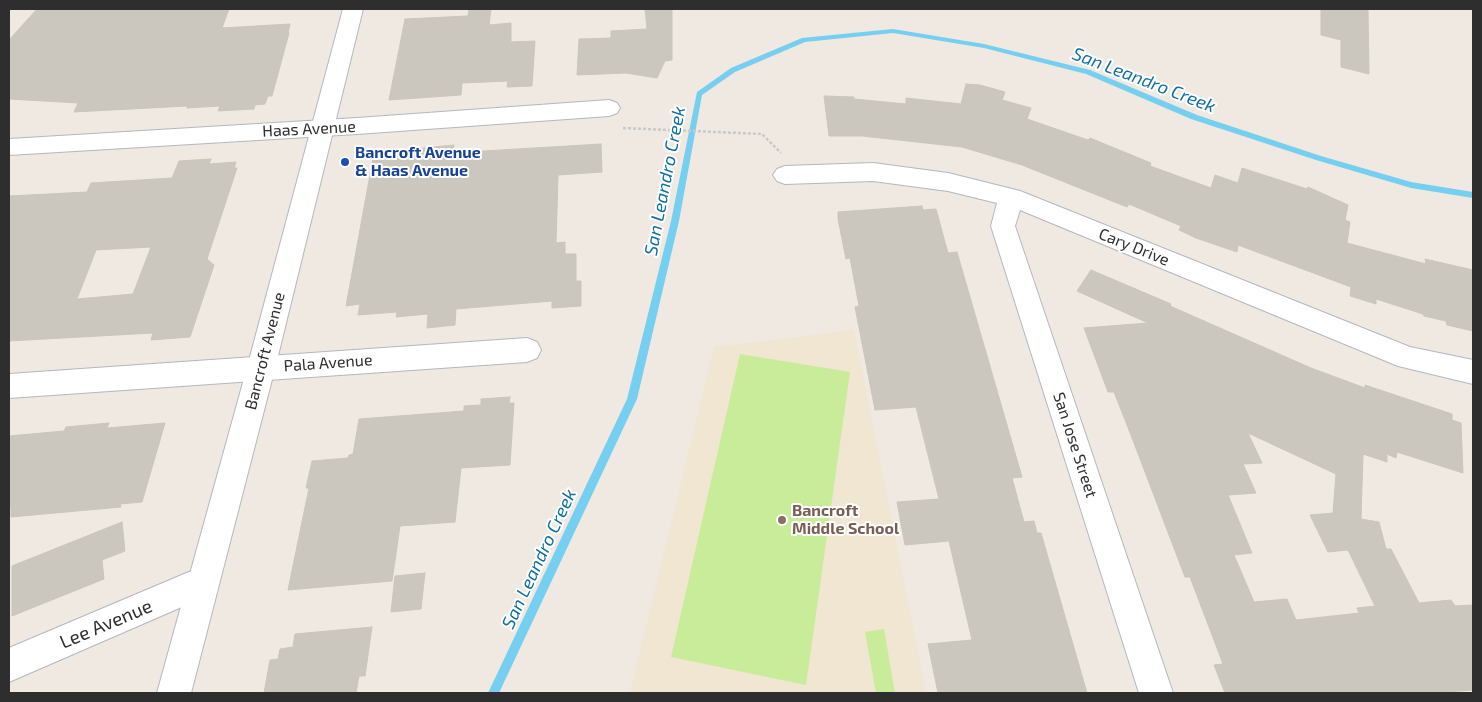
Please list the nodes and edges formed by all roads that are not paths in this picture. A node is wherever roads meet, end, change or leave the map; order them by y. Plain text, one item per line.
1 (353, 9) edge
2 (609, 108) dead end
3 (321, 128) junction
4 (9, 147) edge
5 (783, 164) road end
6 (1011, 197) junction
7 (527, 350) dead end
8 (261, 368) junction
9 (1473, 372) edge
10 (9, 386) edge
11 (203, 582) junction
12 (9, 665) edge
13 (174, 693) edge
14 (1156, 693) edge

1 - 3 street, Bancroft Avenue
2 - 3 street, Haas Avenue
3 - 4 street, Haas Avenue
3 - 8 street, Bancroft Avenue
5 - 6 street, Cary Drive
6 - 9 street, Cary Drive
6 - 14 street, San Jose Street
7 - 8 street, Pala Avenue
8 - 10 street, Pala Avenue
8 - 11 street, Bancroft Avenue
11 - 12 street, Lee Avenue
11 - 13 street, Bancroft Avenue

